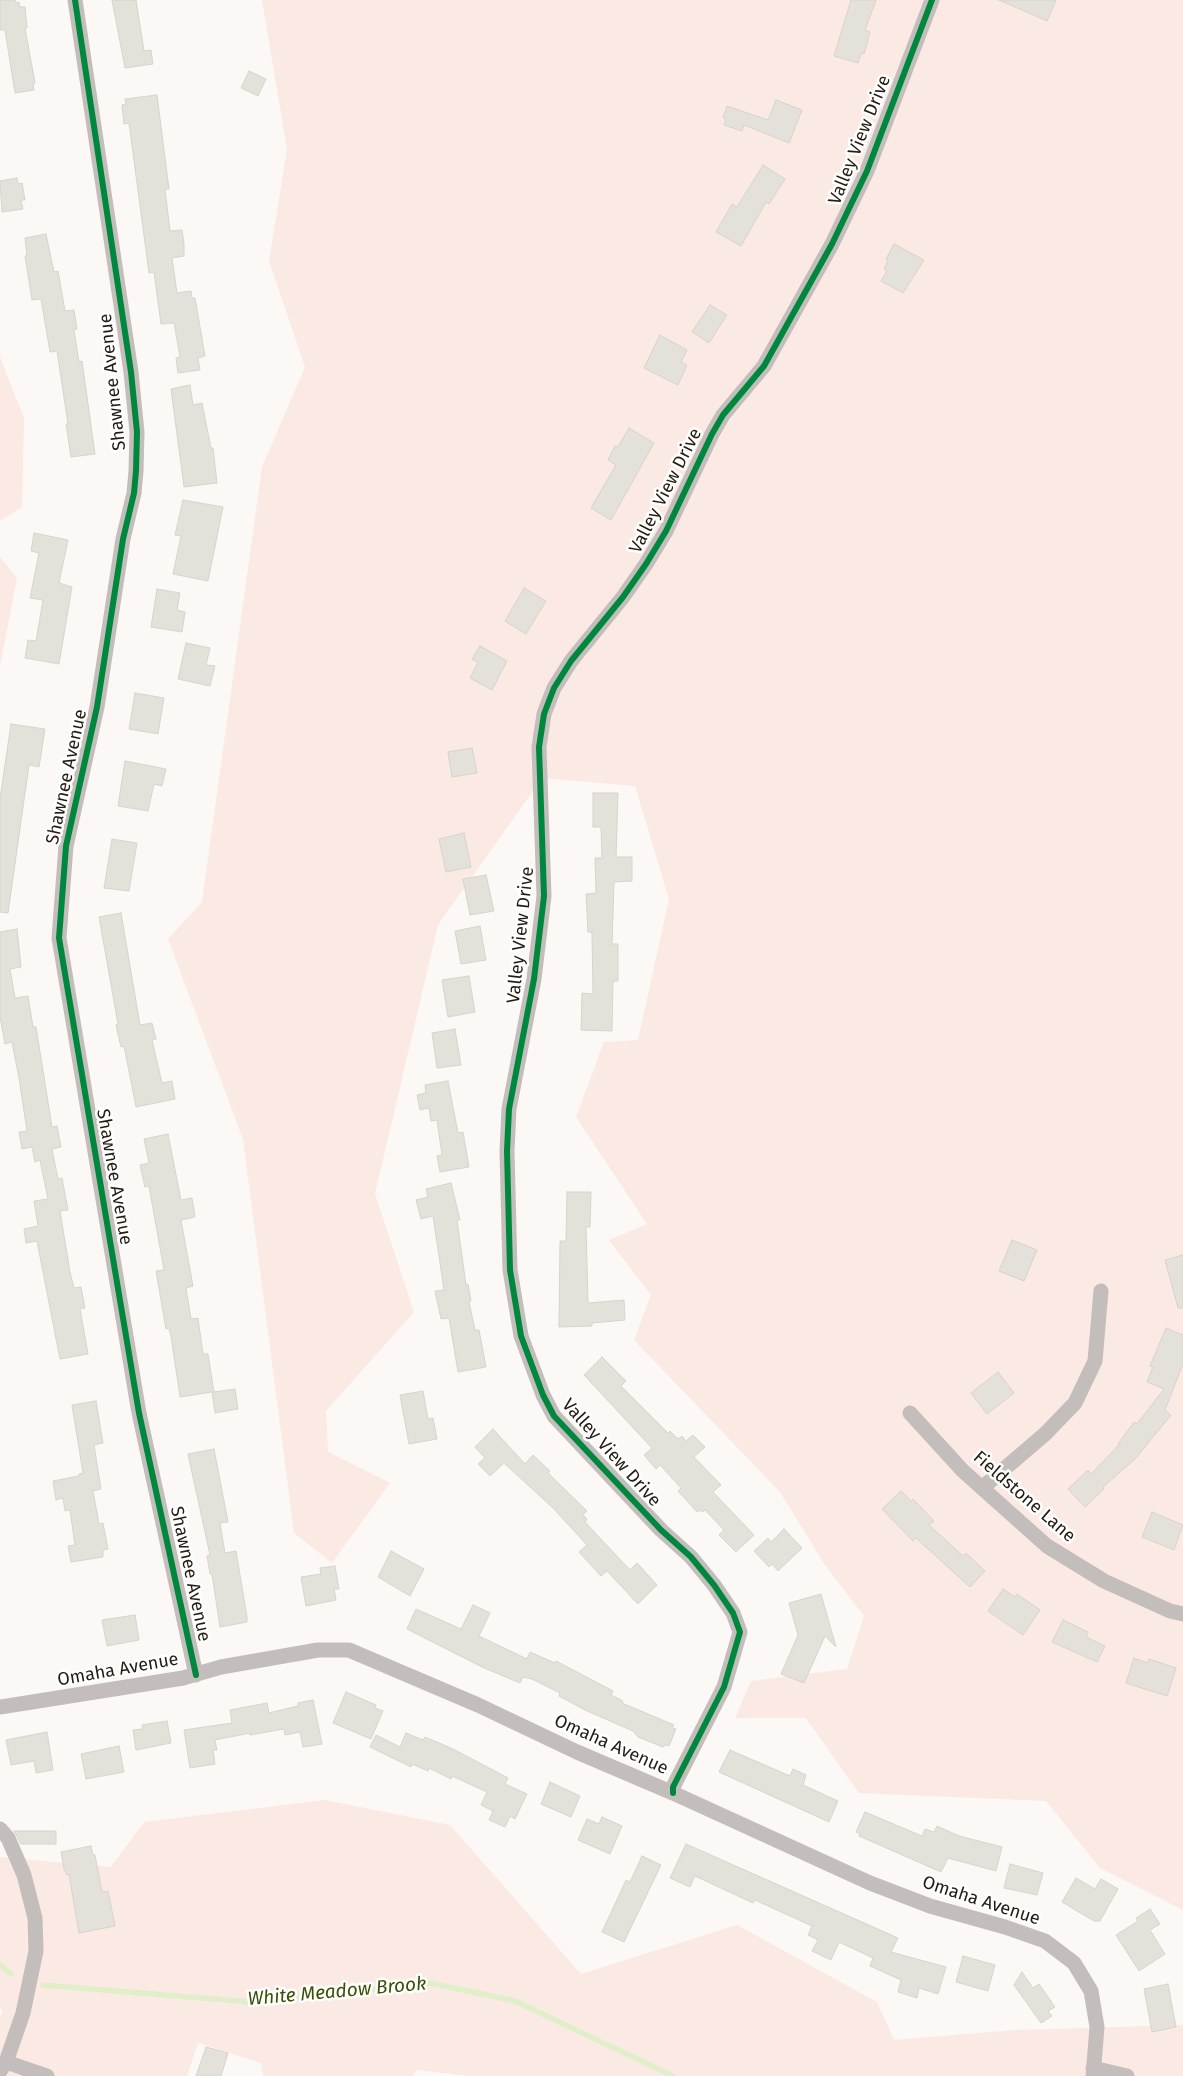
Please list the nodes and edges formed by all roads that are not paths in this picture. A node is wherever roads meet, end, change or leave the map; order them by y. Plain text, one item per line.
1 (75, 0) edge
2 (932, 0) edge
3 (1101, 1291) dead end
4 (910, 1414) dead end
5 (982, 1488) junction
6 (1183, 1614) edge
7 (196, 1675) junction
8 (0, 1707) edge
9 (673, 1793) junction
10 (0, 1829) edge
11 (3, 2066) edge
12 (1093, 2072) edge
13 (47, 2076) edge
14 (1127, 2076) edge

1 - 7 street, Shawnee Avenue
2 - 9 street, Valley View Drive
3 - 5 street
4 - 5 street, Fieldstone Lane
5 - 6 street, Fieldstone Lane
7 - 8 street, Omaha Avenue
7 - 9 street, Omaha Avenue
9 - 12 street, Omaha Avenue
10 - 11 street
11 - 13 street
12 - 14 street

